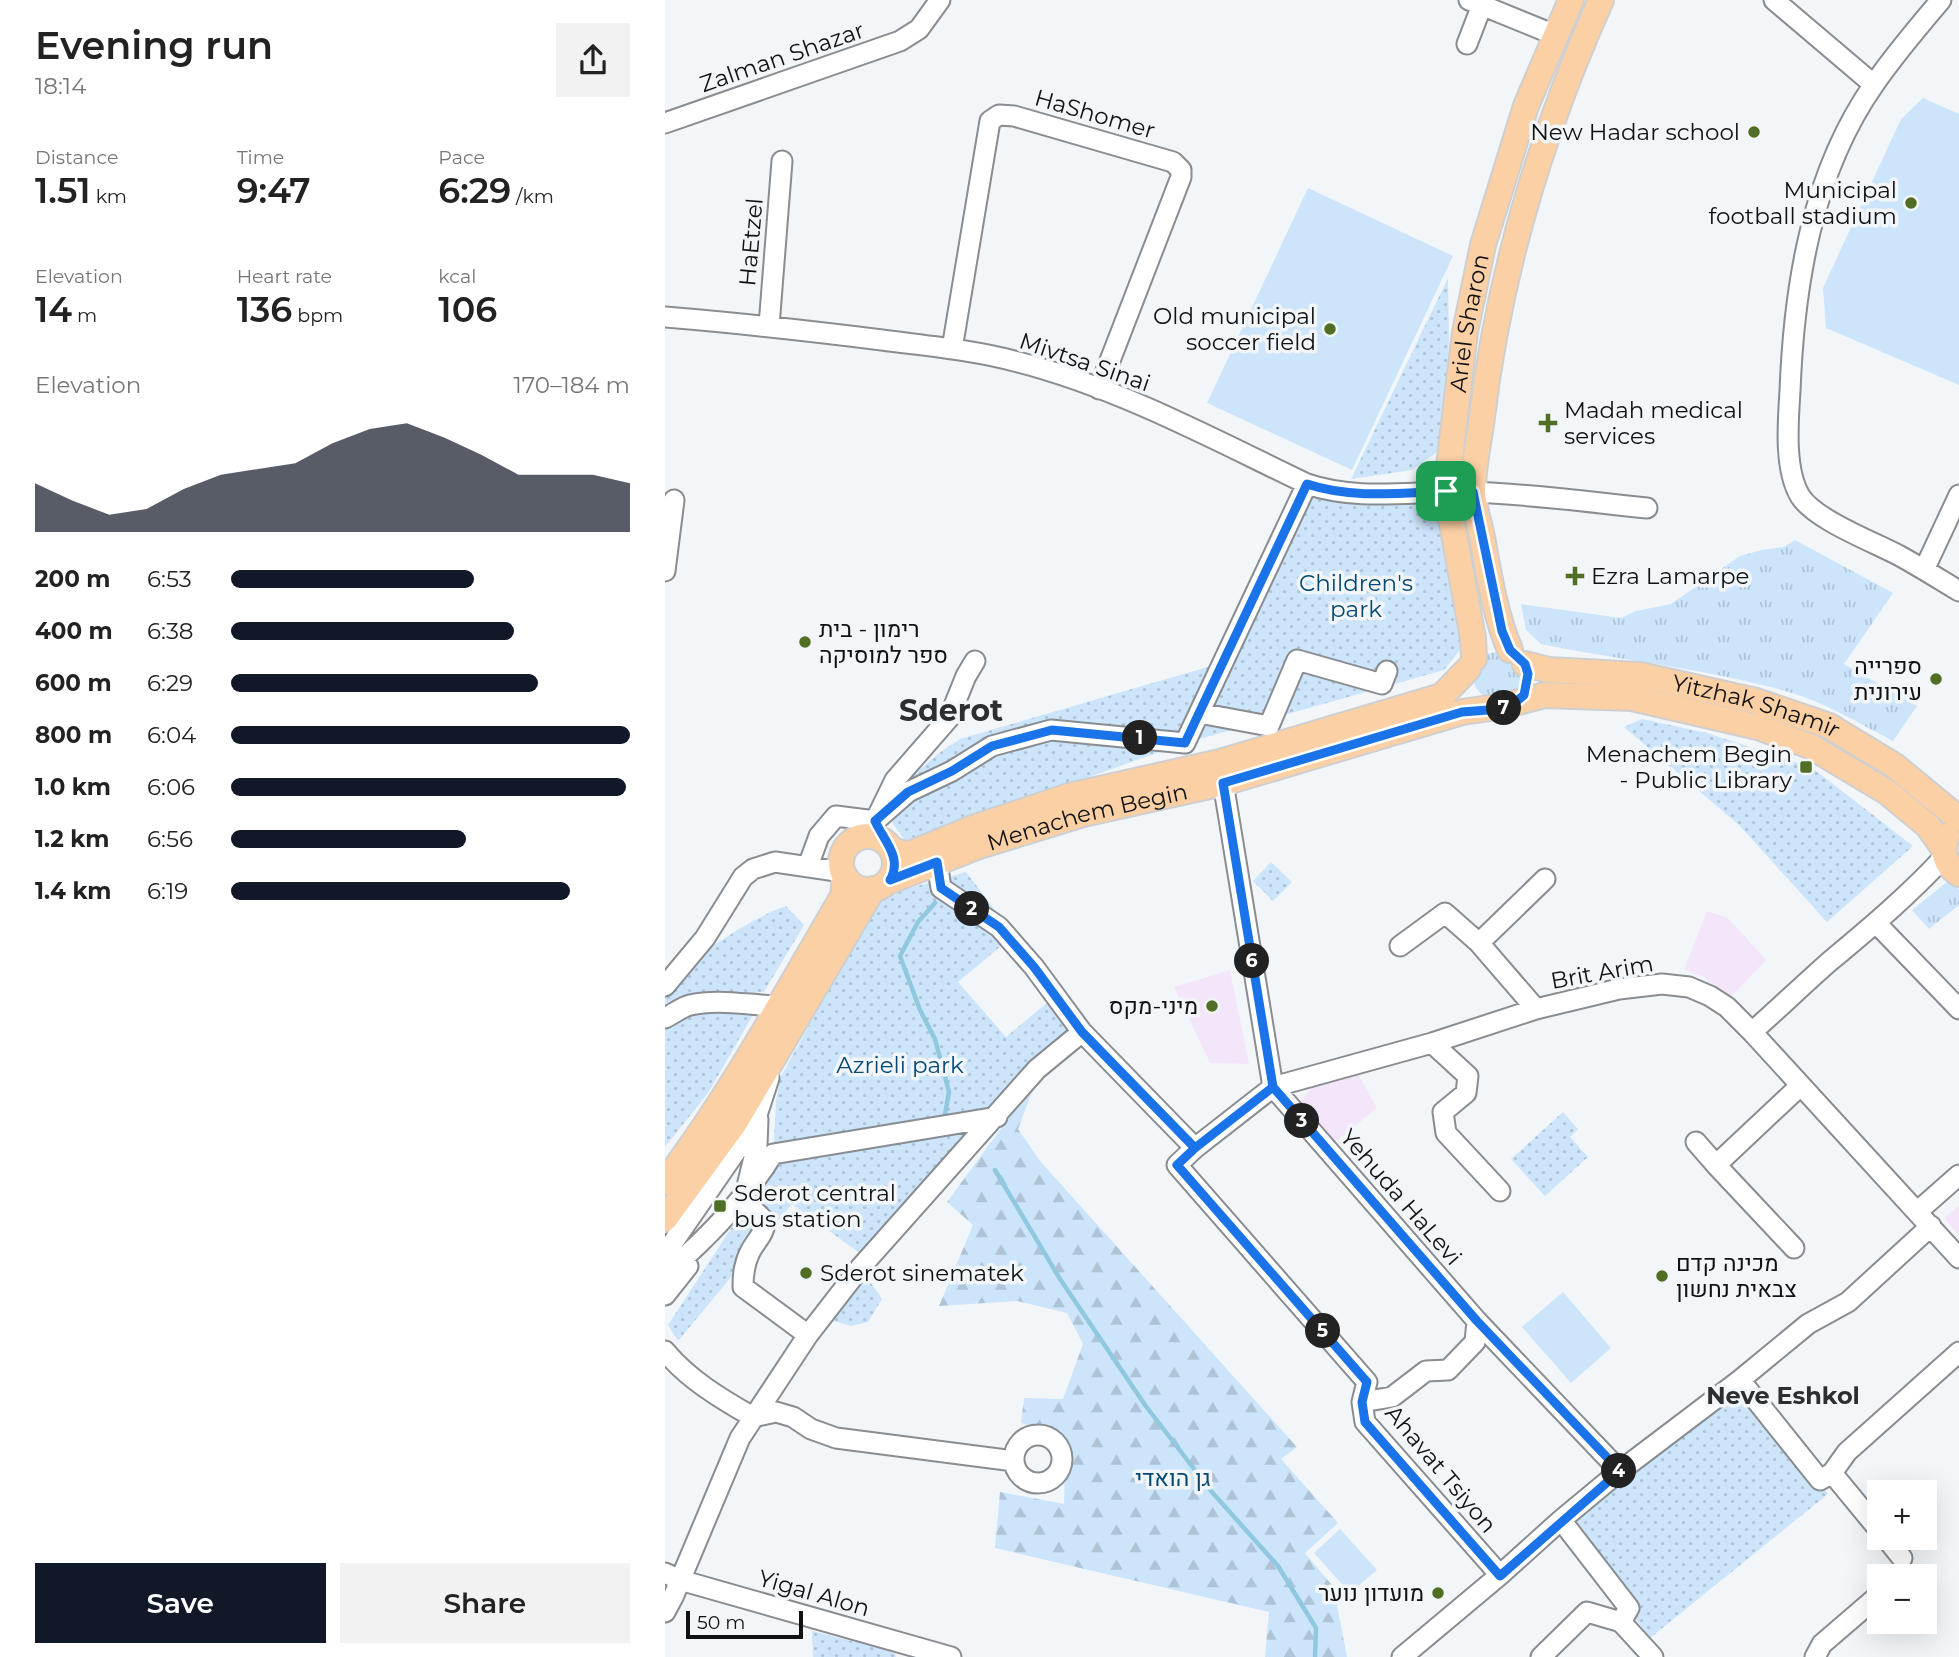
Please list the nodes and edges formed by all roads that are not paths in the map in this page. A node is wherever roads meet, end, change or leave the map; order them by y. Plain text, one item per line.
1 (940, 0) edge
2 (1571, 0) edge
3 (1601, 0) edge
4 (1774, 0) edge
5 (1941, 0) edge
6 (1475, 3) edge
7 (1555, 34) junction
8 (1467, 44) dead end
9 (1873, 84) junction
10 (665, 123) edge
11 (782, 161) dead end
12 (665, 317) edge
13 (769, 326) junction
14 (952, 349) junction
15 (1099, 389) junction
16 (1307, 484) junction
17 (1446, 491) junction
18 (1473, 492) junction
19 (1959, 495) edge
20 (674, 500) dead end
21 (1647, 508) dead end
22 (1924, 570) junction
23 (665, 571) edge
24 (1959, 591) edge
25 (1517, 657) junction
26 (975, 661) dead end
27 (1471, 664) junction
28 (1387, 671) dead end
29 (1518, 702) junction
30 (1490, 708) junction
31 (1199, 713) junction
32 (1222, 772) junction
33 (1959, 822) edge
34 (884, 838) junction
35 (937, 862) junction
36 (1950, 862) edge
37 (808, 866) junction
38 (844, 874) junction
39 (1545, 880) dead end
40 (881, 885) junction
41 (1877, 924) junction
42 (1479, 943) junction
43 (1400, 946) dead end
44 (665, 986) edge
45 (781, 1006) junction
46 (1536, 1009) junction
47 (1959, 1009) edge
48 (665, 1018) edge
49 (1082, 1032) junction
50 (1752, 1032) junction
51 (1432, 1043) junction
52 (775, 1058) junction
53 (1800, 1086) junction
54 (1273, 1087) junction
55 (758, 1112) junction
56 (997, 1117) junction
57 (1696, 1142) dead end
58 (1195, 1148) junction
59 (1177, 1165) joint
60 (1716, 1165) junction
61 (1959, 1175) edge
62 (665, 1182) edge
63 (1500, 1191) dead end
64 (740, 1200) junction
65 (665, 1219) edge
66 (1924, 1219) junction
67 (1794, 1248) dead end
68 (665, 1254) edge
69 (1959, 1258) edge
70 (665, 1275) edge
71 (665, 1295) edge
72 (1477, 1321) junction
73 (809, 1335) junction
74 (665, 1352) edge
75 (1959, 1352) edge
76 (1740, 1380) junction
77 (1362, 1402) junction
78 (753, 1417) junction
79 (1014, 1461) dead end
80 (1620, 1471) junction
81 (1832, 1473) junction
82 (1867, 1515) edge
83 (1561, 1520) junction
84 (1896, 1550) edge
85 (1902, 1558) dead end
86 (672, 1576) edge
87 (1500, 1576) junction
88 (1867, 1605) edge
89 (665, 1612) edge
90 (1621, 1622) junction
91 (911, 1651) edge
92 (951, 1657) edge
93 (1402, 1657) edge
94 (1541, 1657) edge
95 (1653, 1657) edge
96 (1815, 1657) edge

1 - 10 street, Zalman Shazar
2 - 7 main road, Ariel Sharon
3 - 18 main road, Ariel Sharon
4 - 9 street
5 - 9 street
6 - 7 street
6 - 8 street
7 - 17 main road, Ariel Sharon
9 - 22 street
11 - 13 street, HaEtzel
12 - 13 street, Mivtsa Sinai
13 - 14 street, Mivtsa Sinai
14 - 15 street, Mivtsa Sinai
14 - 15 street, HaShomer
15 - 16 street, Mivtsa Sinai
16 - 17 street, Mivtsa Sinai
16 - 31 street
17 - 18 street, Mivtsa Sinai
17 - 27 main road, Ariel Sharon
18 - 21 street, Mivtsa Sinai
18 - 25 main road, Ariel Sharon
19 - 22 street
20 - 23 street
22 - 24 street
25 - 27 main road
25 - 29 main road
25 - 33 main road, Yitzhak Shamir
26 - 34 street
27 - 30 main road
27 - 32 main road, Menachem Begin
28 - 31 street
29 - 30 main road
29 - 36 main road, Yitzhak Shamir
30 - 32 main road, Menachem Begin
31 - 34 street
32 - 34 main road, Menachem Begin
32 - 35 main road, Menachem Begin
32 - 54 street
33 - 36 main road
34 - 37 street
34 - 38 main road
34 - 40 main road
35 - 40 main road, Menachem Begin
35 - 49 street
36 - 41 street
37 - 38 street
37 - 44 street
38 - 40 main road
38 - 45 main road
39 - 42 street
40 - 52 main road
41 - 47 street
41 - 50 street
42 - 43 street
42 - 46 street
45 - 48 street
45 - 62 main road
46 - 50 street, Brit Arim
46 - 51 street, Brit Arim
49 - 56 street
49 - 58 street
50 - 53 street, Brit Arim
51 - 54 street, Brit Arim
51 - 63 street
52 - 55 street
52 - 65 main road
53 - 60 street
53 - 66 street, Brit Arim
54 - 58 street, Brit Arim
54 - 72 street, Yehuda HaLevi
55 - 64 street
55 - 68 street
56 - 64 street
56 - 73 street
57 - 60 street
58 - 59 street, Brit Arim
59 - 77 street, Ahavat Tsiyon
60 - 67 street
61 - 66 street
64 - 70 street
64 - 71 street
64 - 73 street
66 - 69 street, Brit Arim
66 - 76 street
72 - 77 street
72 - 80 street, Yehuda HaLevi
73 - 78 street
74 - 78 street
75 - 81 street
76 - 80 street
76 - 81 street
77 - 87 street, Ahavat Tsiyon
78 - 79 street
78 - 86 street
80 - 83 street
81 - 82 street
83 - 87 street
83 - 90 street
84 - 85 street
86 - 89 street
86 - 91 street, Yigal Alon
87 - 93 street
88 - 96 street
90 - 94 street
90 - 95 street
91 - 92 street, Yigal Alon

